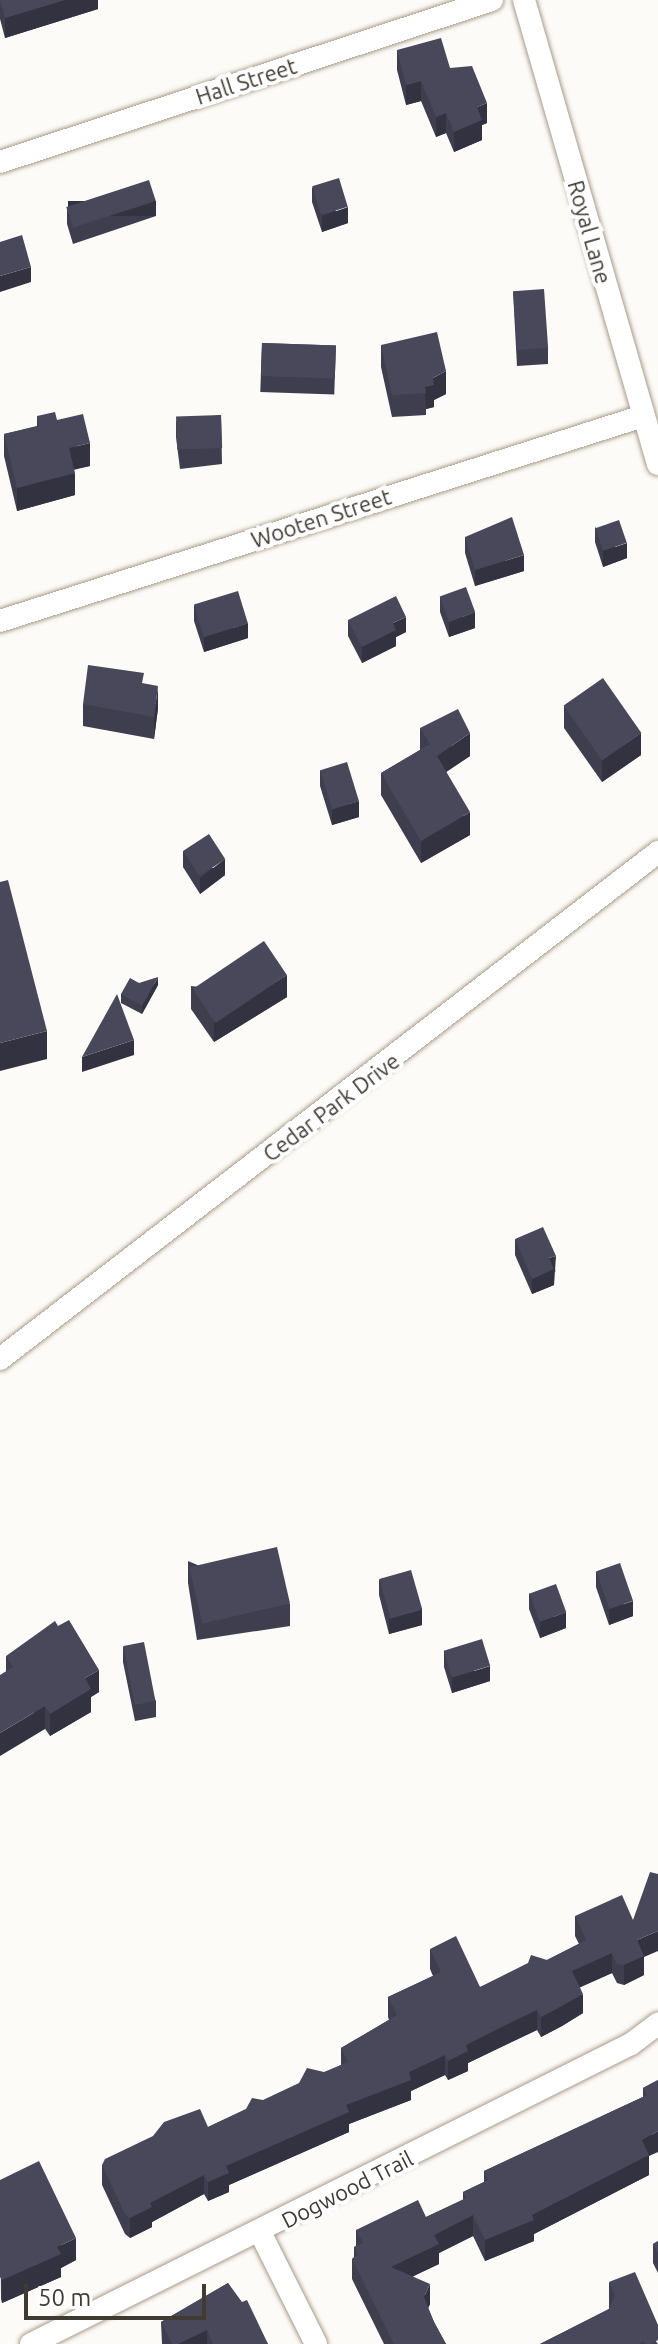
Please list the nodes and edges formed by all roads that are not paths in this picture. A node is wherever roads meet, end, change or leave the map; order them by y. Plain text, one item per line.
1 (492, 0) edge
2 (524, 0) edge
3 (0, 162) edge
4 (643, 416) junction
5 (658, 464) edge
6 (0, 621) edge
7 (658, 852) edge
8 (0, 1359) edge
9 (658, 2024) edge
10 (260, 2232) junction
11 (31, 2344) edge
12 (316, 2344) edge

1 - 3 street, Hall Street
2 - 4 street, Royal Lane
4 - 5 street, Royal Lane
4 - 6 street, Wooten Street
7 - 8 street, Cedar Park Drive
9 - 10 street, Dogwood Trail
10 - 11 street, Dogwood Trail
10 - 12 street

